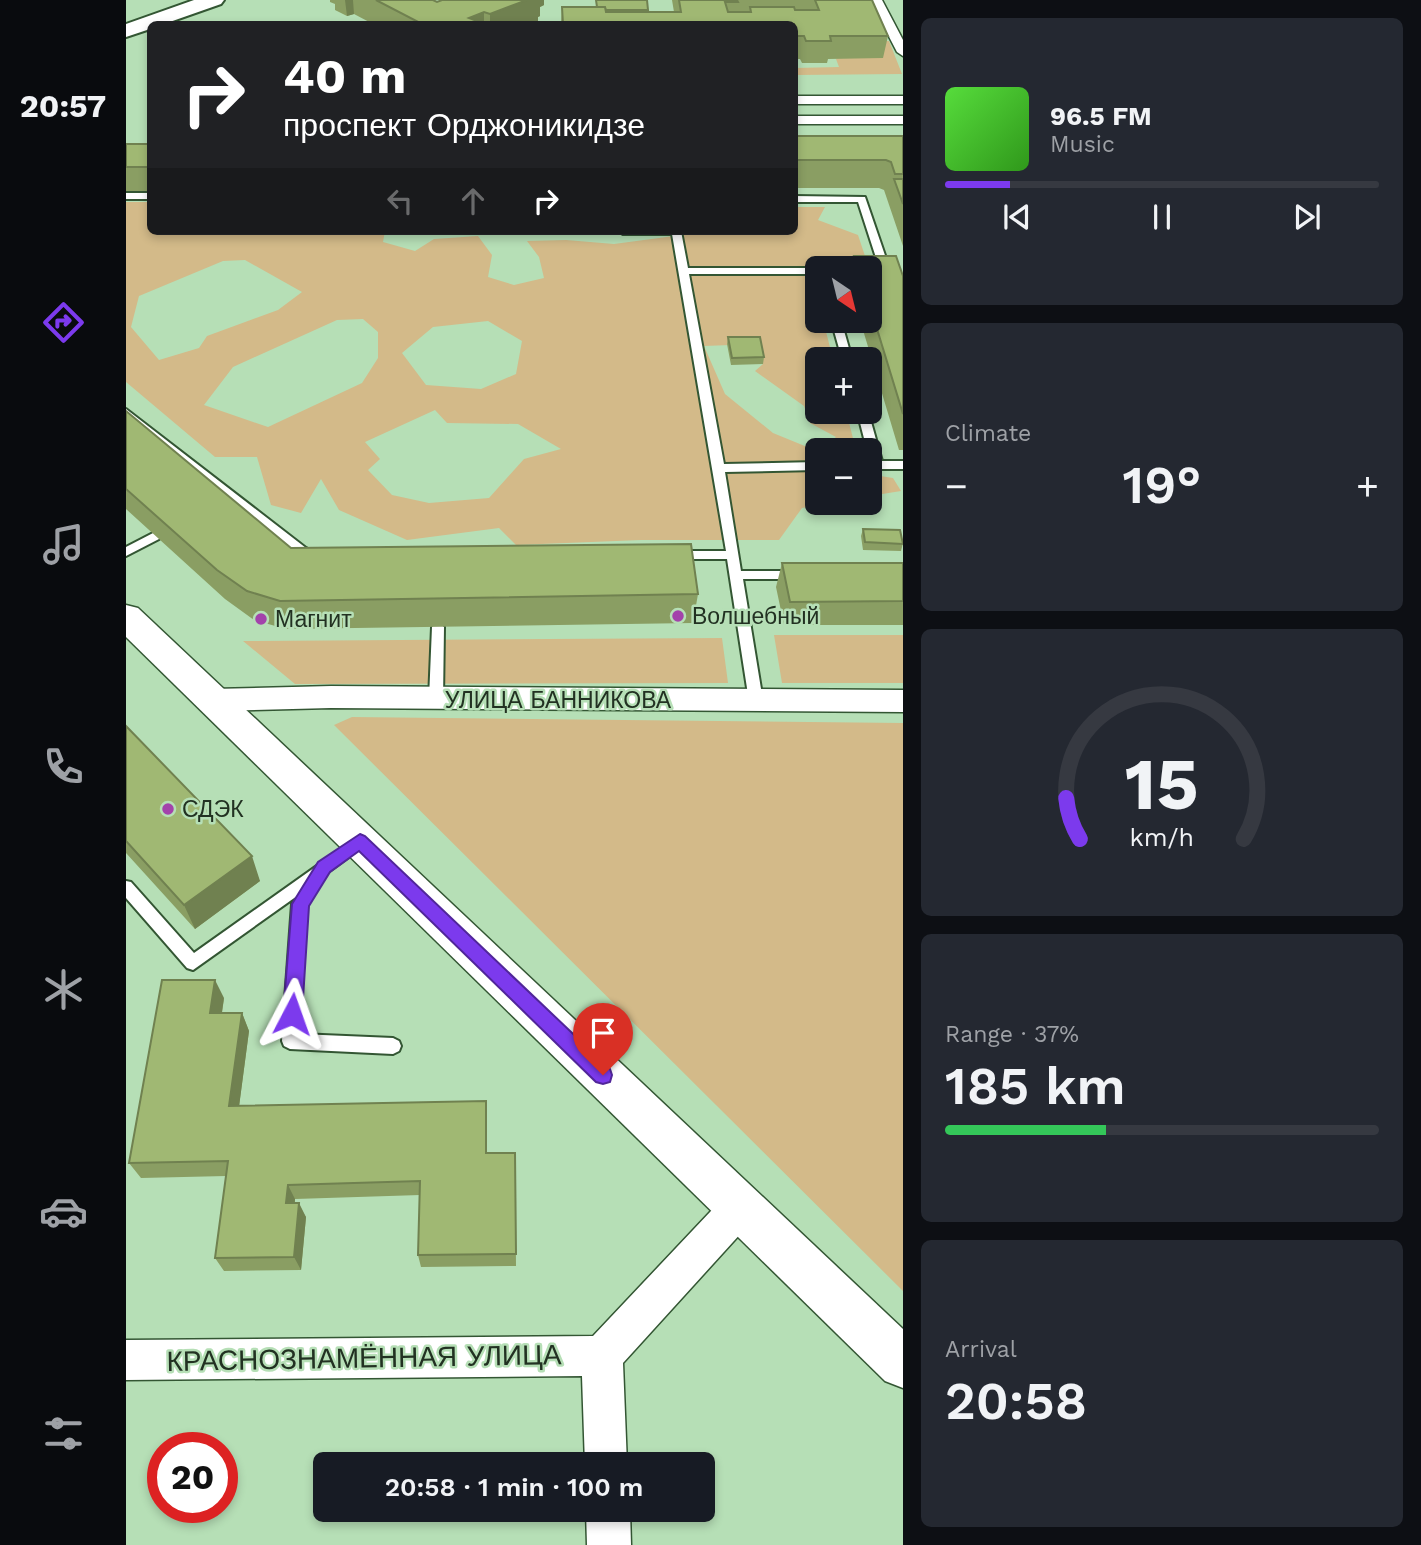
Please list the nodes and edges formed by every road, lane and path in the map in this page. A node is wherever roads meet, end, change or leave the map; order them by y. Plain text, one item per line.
1 (174, 0) edge
2 (214, 0) edge
3 (876, 0) edge
4 (126, 17) edge
5 (154, 21) edge
6 (147, 24) edge
7 (126, 31) edge
8 (903, 52) edge
9 (798, 100) edge
10 (903, 100) edge
11 (798, 120) edge
12 (903, 120) edge
13 (126, 196) edge
14 (147, 196) edge
15 (798, 199) edge
16 (677, 235) edge
17 (882, 270) edge
18 (684, 271) junction
19 (805, 271) edge
20 (126, 412) edge
21 (882, 465) edge
22 (903, 465) edge
23 (805, 466) edge
24 (719, 468) junction
25 (155, 536) edge
26 (126, 552) edge
27 (666, 555) edge
28 (733, 555) junction
29 (321, 557) edge
30 (807, 574) edge
31 (736, 575) junction
32 (126, 617) edge
33 (438, 627) edge
34 (436, 699) junction
35 (213, 700) junction
36 (756, 701) junction
37 (903, 701) edge
38 (360, 841) junction
39 (324, 867) junction
40 (126, 887) edge
41 (393, 1046) dead end
42 (740, 1207) junction
43 (602, 1356) junction
44 (126, 1360) edge
45 (903, 1363) edge
46 (606, 1452) edge
47 (609, 1522) edge
48 (610, 1545) edge

1 - 4 main road
2 - 5 main road
3 - 8 street
6 - 7 main road
9 - 10 street
11 - 12 street
13 - 14 lane
15 - 17 lane
16 - 18 lane
18 - 19 lane
18 - 24 lane
20 - 29 lane
21 - 22 lane
23 - 24 lane
24 - 28 lane
25 - 26 lane
27 - 28 lane
28 - 31 lane
30 - 31 lane
31 - 36 lane
32 - 35 street
33 - 34 lane
34 - 35 street, УЛИЦА БАННИКОВА
34 - 36 street, УЛИЦА БАННИКОВА
35 - 38 street
36 - 37 street, УЛИЦА БАННИКОВА
38 - 39 lane
38 - 42 street
39 - 40 lane
39 - 41 lane
42 - 43 street
42 - 45 street
43 - 44 street, КРАСНОЗНАМЁННАЯ УЛИЦА
43 - 46 street
47 - 48 street

